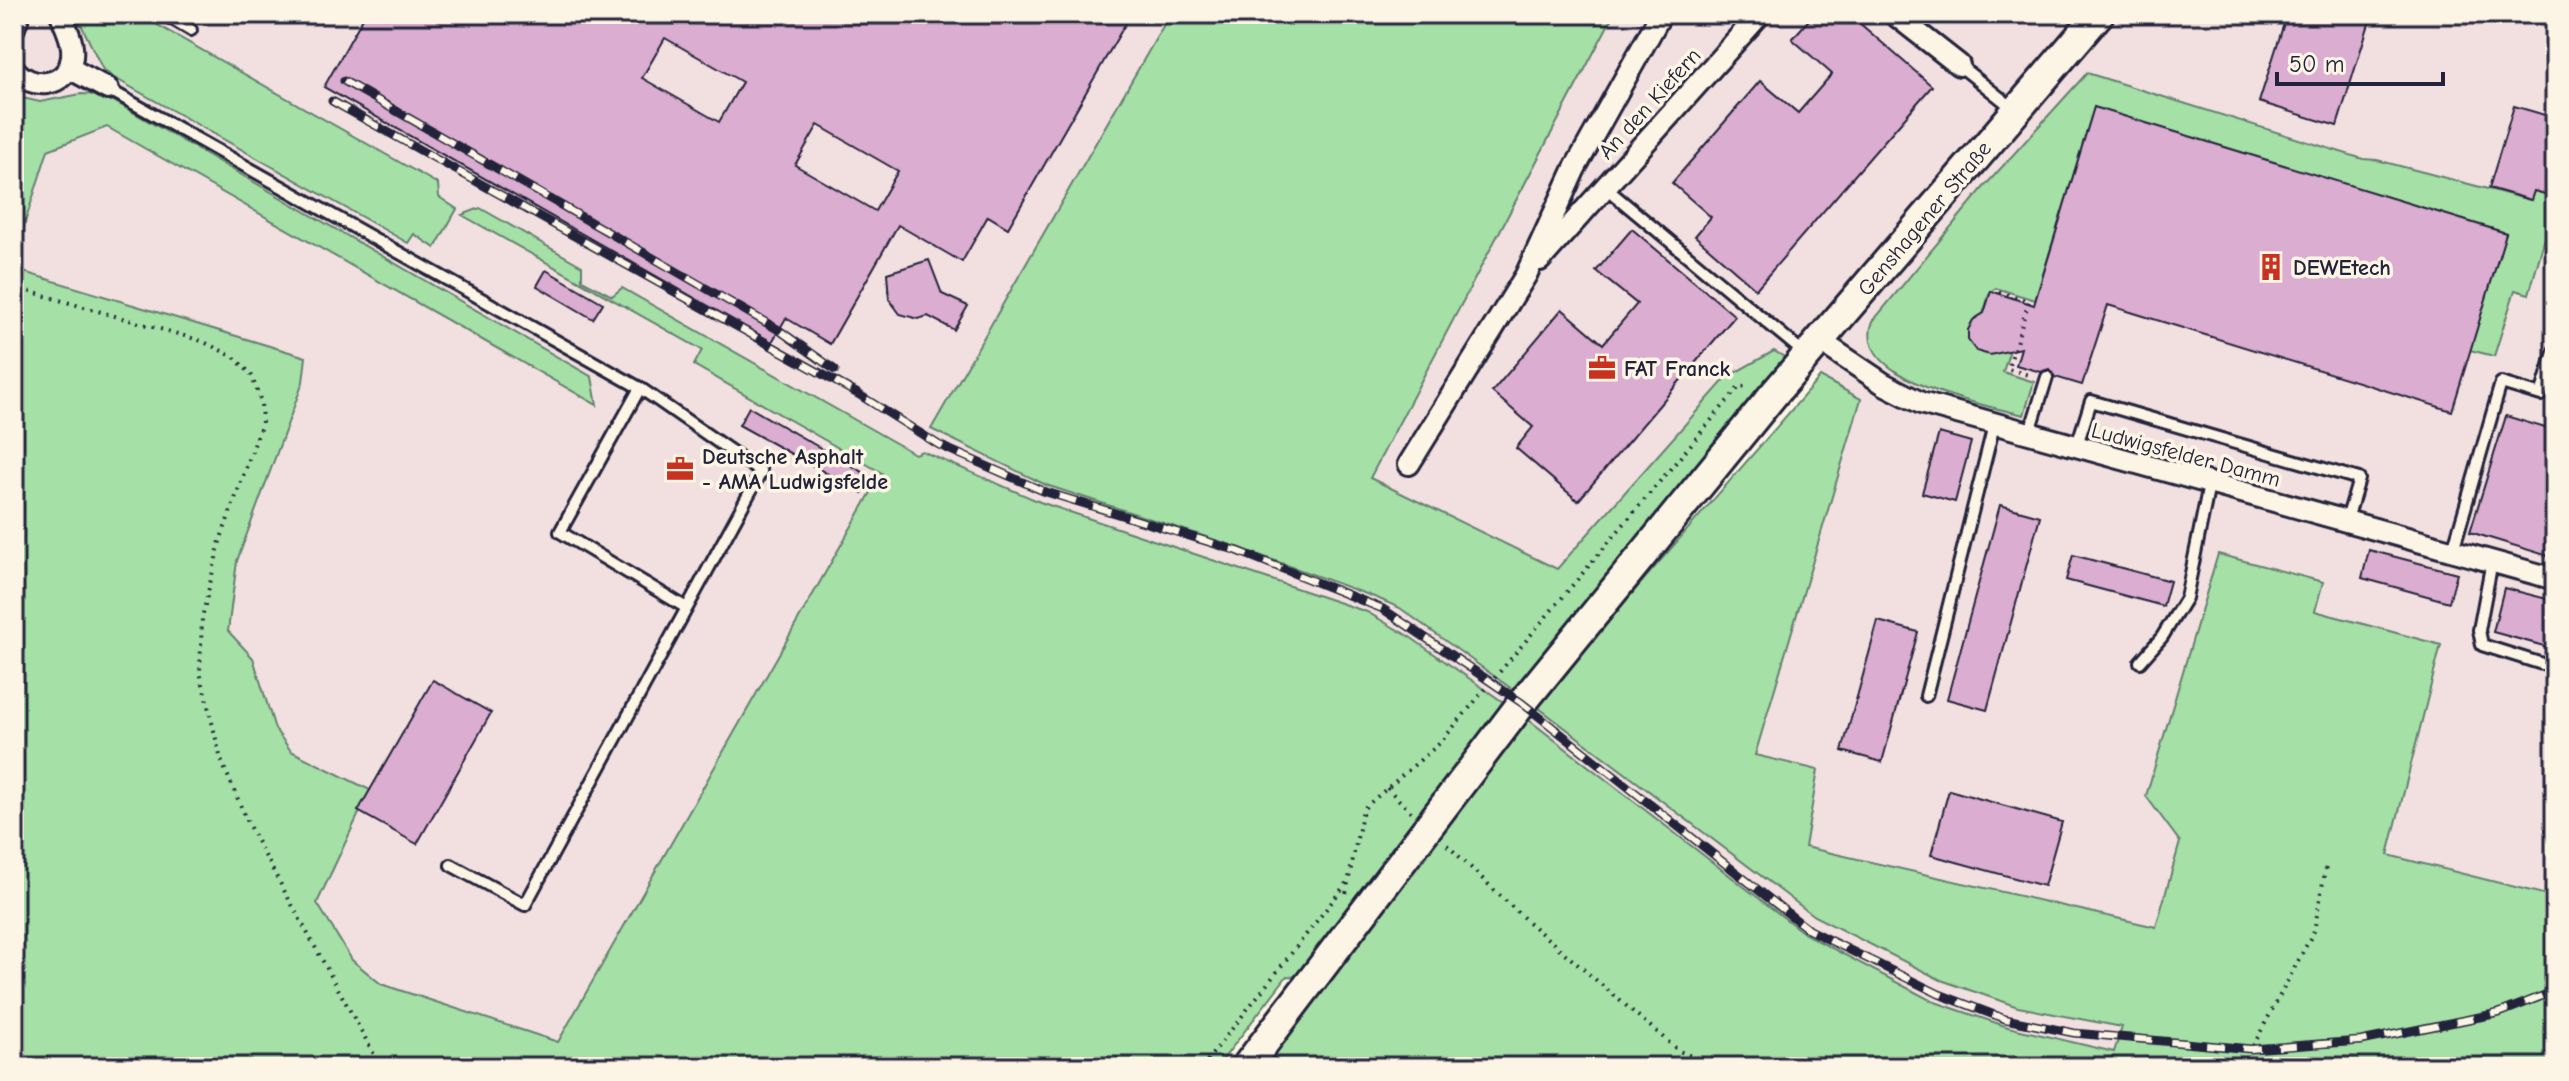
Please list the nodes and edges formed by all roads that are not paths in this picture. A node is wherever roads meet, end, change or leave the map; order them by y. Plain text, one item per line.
1 (164, 14) edge
2 (1661, 14) edge
3 (1760, 14) edge
4 (1894, 14) edge
5 (2099, 14) edge
6 (62, 15) edge
7 (191, 30) dead end
8 (1959, 65) joint
9 (69, 68) junction
10 (14, 69) edge
11 (108, 89) joint
12 (2016, 110) junction
13 (1575, 168) junction
14 (1606, 188) junction
15 (1526, 275) junction
16 (1813, 348) junction
17 (2555, 349) edge
18 (2046, 379) road end
19 (640, 388) junction
20 (1994, 425) junction
21 (2029, 435) junction
22 (2076, 449) junction
23 (1409, 464) dead end
24 (2209, 485) junction
25 (2346, 523) junction
26 (2453, 550) junction
27 (2492, 561) junction
28 (2555, 579) edge
29 (685, 607) junction
30 (2140, 662) dead end
31 (2555, 668) edge
32 (1926, 696) dead end
33 (451, 865) dead end
34 (1246, 1067) edge

1 - 7 lane
2 - 13 street, An den Kiefern
3 - 14 street, An den Kiefern
4 - 8 street
5 - 12 main road, Genshagener Straße
6 - 9 street
8 - 12 lane
9 - 10 street
9 - 11 street
11 - 19 lane
12 - 16 main road, Genshagener Straße
13 - 14 street, An den Kiefern
13 - 15 street, An den Kiefern
14 - 15 street, An den Kiefern
14 - 16 lane
15 - 23 street, An den Kiefern
16 - 20 street, Ludwigsfelder Damm
16 - 34 main road, Genshagener Straße
17 - 26 lane
18 - 21 lane
19 - 29 lane
19 - 29 lane
20 - 21 street, Ludwigsfelder Damm
20 - 32 lane
21 - 22 street, Ludwigsfelder Damm
22 - 24 street, Ludwigsfelder Damm
22 - 25 lane
24 - 25 street, Ludwigsfelder Damm
24 - 30 lane
25 - 26 street, Ludwigsfelder Damm
26 - 27 street, Ludwigsfelder Damm
27 - 28 street, Ludwigsfelder Damm
27 - 31 lane
29 - 33 lane

